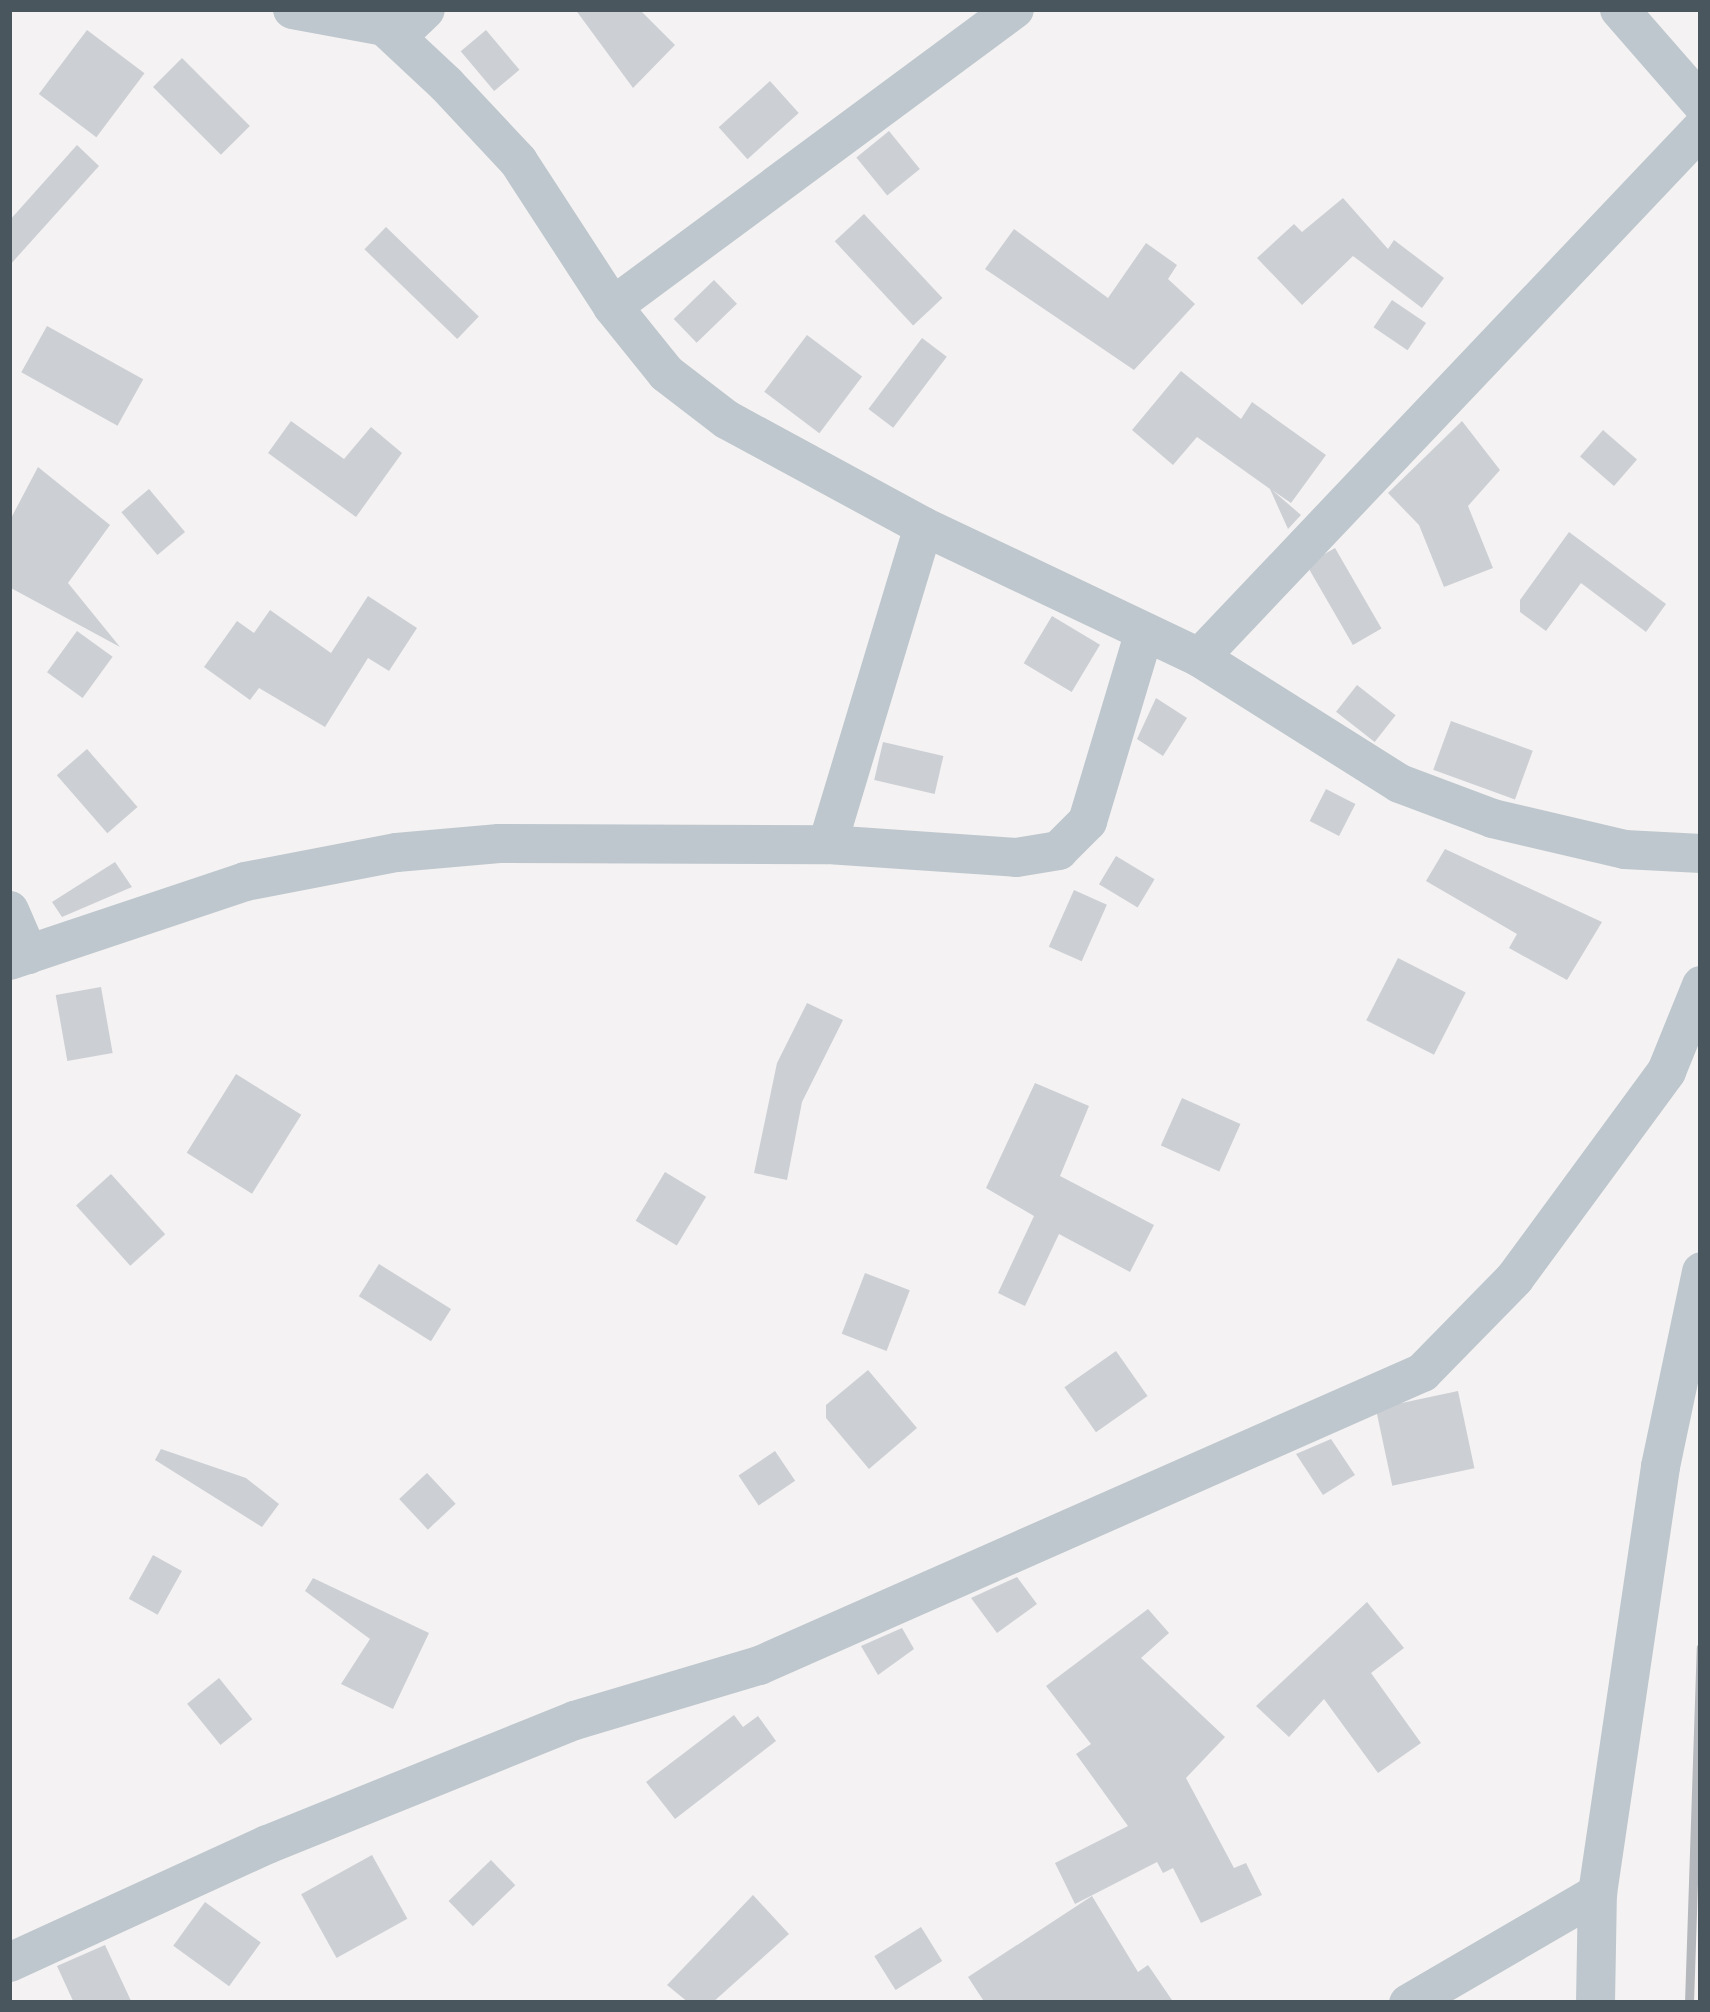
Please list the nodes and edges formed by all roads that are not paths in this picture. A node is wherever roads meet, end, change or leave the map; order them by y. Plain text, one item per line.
1 (292, 9) edge
2 (425, 9) edge
3 (1014, 9) edge
4 (1619, 9) edge
5 (386, 24) edge
6 (1701, 103) edge
7 (1701, 128) edge
8 (612, 306) junction
9 (923, 526) junction
10 (1144, 631) junction
11 (1198, 657) junction
12 (827, 844) junction
13 (1701, 853) edge
14 (9, 910) edge
15 (19, 957) edge
16 (1701, 985) edge
17 (1701, 1271) edge
18 (1598, 1893) junction
19 (9, 1963) edge
20 (1408, 2003) edge
21 (1595, 2003) edge

1 - 5 street
2 - 5 street
3 - 8 street
4 - 6 street
5 - 8 street
7 - 11 street
8 - 9 street
9 - 10 street
9 - 12 street
10 - 11 street
10 - 12 street
11 - 13 street
12 - 15 street
14 - 15 street
16 - 19 street
17 - 18 street
18 - 20 street
18 - 21 street

